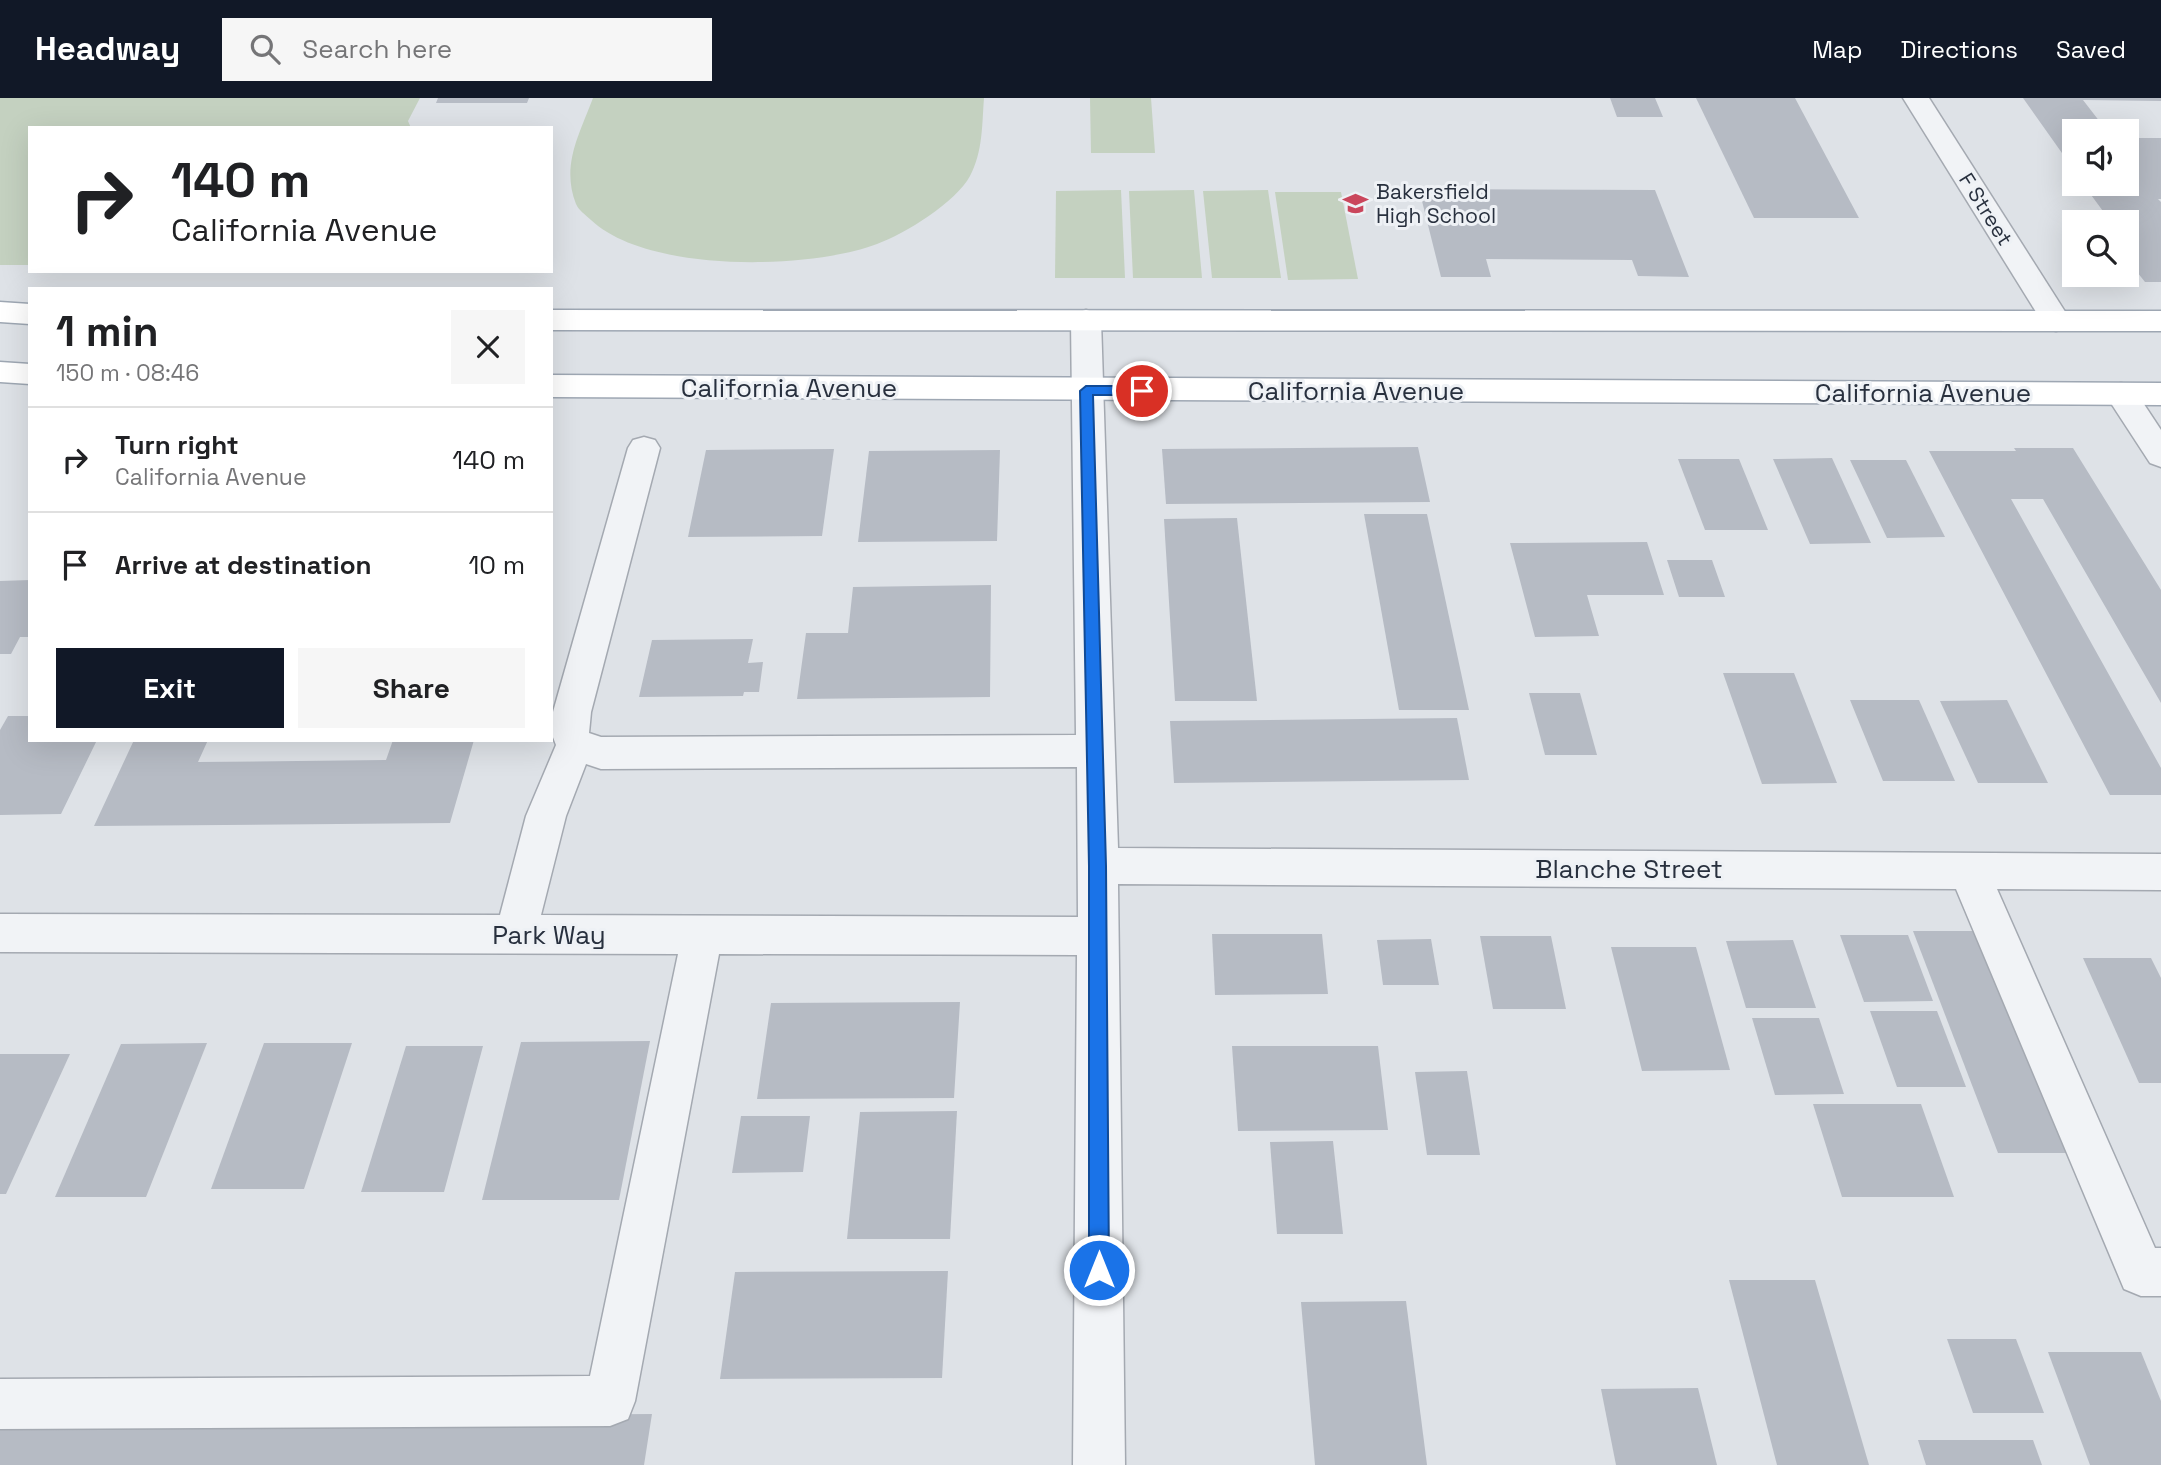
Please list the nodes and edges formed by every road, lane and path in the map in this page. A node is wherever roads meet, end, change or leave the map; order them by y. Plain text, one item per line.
1 (1916, 98) edge
2 (0, 312) edge
3 (28, 314) edge
4 (553, 320) edge
5 (1086, 320) junction
6 (2056, 321) junction
7 (2161, 321) edge
8 (553, 386) edge
9 (1086, 391) junction
10 (2121, 394) junction
11 (2161, 394) edge
12 (644, 448) dead end
13 (2161, 454) edge
14 (575, 745) junction
15 (1095, 751) junction
16 (1098, 866) junction
17 (1969, 871) junction
18 (2161, 872) edge
19 (0, 933) edge
20 (515, 935) junction
21 (702, 936) junction
22 (1098, 936) junction
23 (2161, 1272) edge
24 (0, 1404) edge
25 (1100, 1465) edge

1 - 6 street, F Street
2 - 3 main road
4 - 5 main road
5 - 6 main road
5 - 9 street
6 - 7 main road
8 - 9 main road, California Avenue
9 - 10 main road, California Avenue
9 - 15 street
10 - 11 main road, California Avenue
10 - 13 street
12 - 14 street
14 - 15 street
14 - 20 street
15 - 16 street
16 - 17 street, Blanche Street
16 - 22 street
17 - 18 street, Blanche Street
17 - 23 street
19 - 20 street, Park Way
20 - 21 street, Park Way
21 - 22 street, Park Way
21 - 24 street
22 - 25 street

